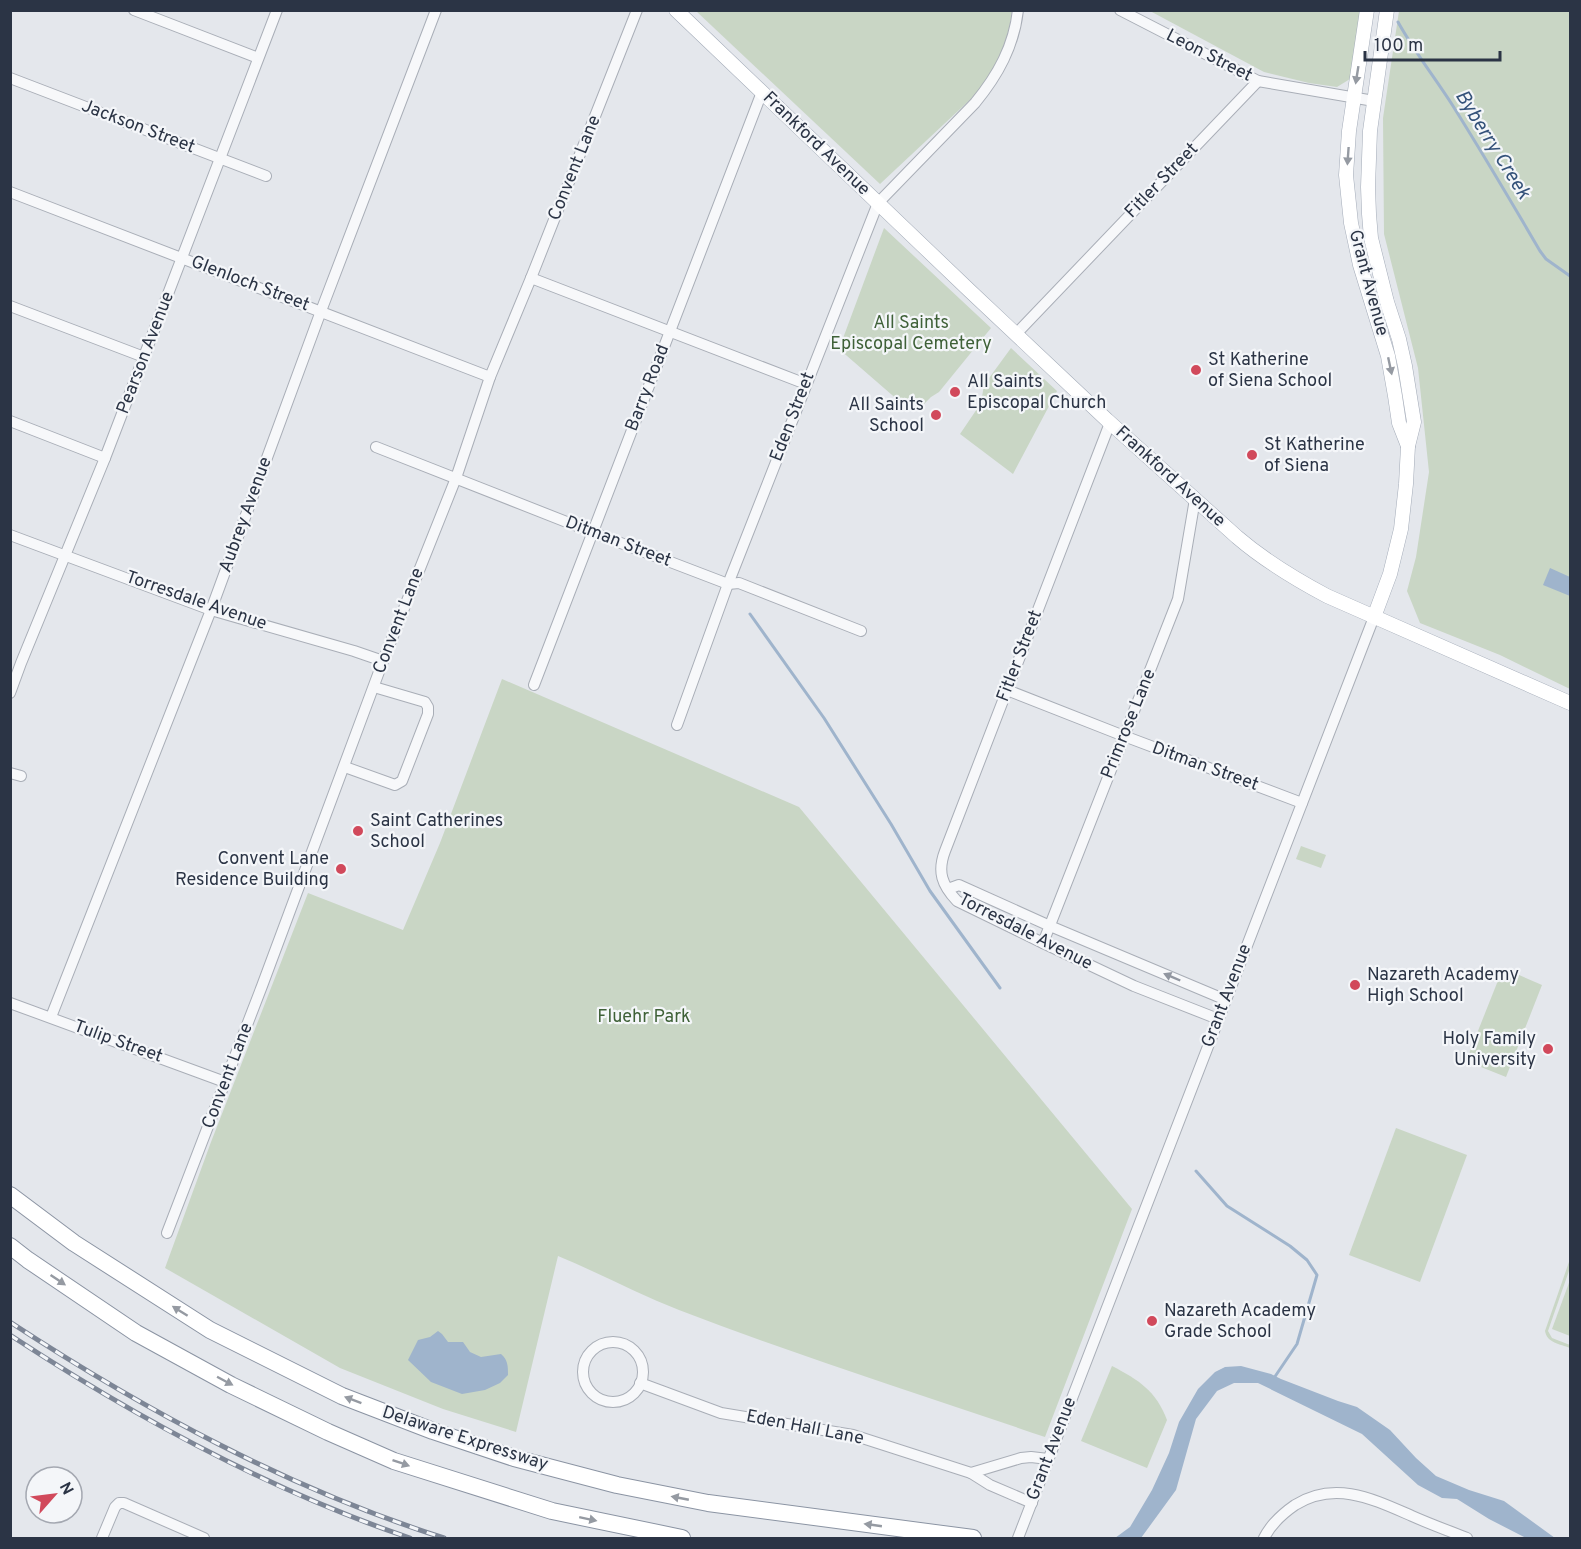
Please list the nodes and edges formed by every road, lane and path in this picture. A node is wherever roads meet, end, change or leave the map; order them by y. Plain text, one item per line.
1 (134, 10) edge
2 (277, 10) edge
3 (436, 10) edge
4 (637, 10) edge
5 (676, 10) edge
6 (1018, 10) edge
7 (1120, 10) edge
8 (1367, 10) edge
9 (1387, 10) edge
10 (258, 58) junction
11 (10, 78) edge
12 (1258, 81) junction
13 (762, 92) junction
14 (1354, 98) junction
15 (1374, 101) junction
16 (219, 159) junction
17 (266, 176) dead end
18 (10, 192) edge
19 (878, 203) junction
20 (182, 258) junction
21 (531, 278) junction
22 (10, 306) edge
23 (321, 312) junction
24 (670, 331) junction
25 (1016, 334) junction
26 (144, 357) junction
27 (490, 377) junction
28 (806, 384) junction
29 (10, 421) edge
30 (1110, 423) junction
31 (1408, 446) junction
32 (376, 447) dead end
33 (105, 458) junction
34 (456, 477) junction
35 (1195, 499) junction
36 (592, 532) junction
37 (10, 535) edge
38 (66, 556) junction
39 (728, 584) junction
40 (211, 610) junction
41 (1374, 616) junction
42 (861, 631) dead end
43 (16, 661) edge
44 (383, 661) junction
45 (534, 685) dead end
46 (374, 687) junction
47 (1007, 690) junction
48 (10, 693) edge
49 (1570, 703) edge
50 (677, 725) dead end
51 (1124, 736) junction
52 (345, 767) junction
53 (1302, 803) junction
54 (948, 889) junction
55 (1050, 926) junction
56 (1043, 944) junction
57 (1226, 1000) junction
58 (10, 1003) edge
59 (51, 1017) junction
60 (1218, 1019) junction
61 (225, 1082) junction
62 (10, 1195) edge
63 (167, 1233) dead end
64 (10, 1246) edge
65 (640, 1383) junction
66 (1048, 1459) junction
67 (971, 1473) junction
68 (1032, 1503) junction
69 (102, 1539) edge
70 (204, 1539) edge
71 (682, 1539) edge
72 (973, 1539) edge
73 (1018, 1539) edge
74 (1264, 1539) edge
75 (1467, 1539) edge

1 - 10 street
2 - 10 street, Pearson Avenue
3 - 23 street, Aubrey Avenue
4 - 21 street, Convent Lane
5 - 13 main road, Frankford Avenue
6 - 19 street, Eden Street
7 - 12 street, Leon Street
8 -> 14 main road, Grant Avenue
9 - 15 main road, Grant Avenue
10 - 16 street, Pearson Avenue
11 - 16 street, Jackson Street
12 - 14 street, Leon Street
12 - 25 street, Fitler Street
13 - 19 main road, Frankford Avenue
13 - 24 street, Barry Road
14 - 15 street, Leon Street
14 -> 31 main road, Grant Avenue
15 - 31 main road, Grant Avenue
16 - 17 street, Jackson Street
16 - 20 street, Pearson Avenue
18 - 20 street, Glenloch Street
19 - 25 main road, Frankford Avenue
19 - 28 street, Eden Street
20 - 23 street, Glenloch Street
20 - 26 street, Pearson Avenue
21 - 24 street
21 - 27 street, Convent Lane
22 - 26 street
23 - 27 street, Glenloch Street
23 - 40 street, Aubrey Avenue
24 - 28 street
24 - 36 street, Barry Road
25 - 30 main road, Frankford Avenue
26 - 33 street, Pearson Avenue
27 - 34 street, Convent Lane
28 - 39 street, Eden Street
29 - 33 street
30 - 35 main road, Frankford Avenue
30 - 47 street, Fitler Street
31 - 41 main road, Grant Avenue
32 - 34 street, Ditman Street
33 - 38 street, Pearson Avenue
34 - 36 street, Ditman Street
34 - 44 street, Convent Lane
35 - 41 main road, Frankford Avenue
35 - 51 street, Primrose Lane
36 - 39 street, Ditman Street
36 - 45 street, Barry Road
37 - 38 street, Torresdale Avenue
38 - 40 street, Torresdale Avenue
38 - 43 street, Pearson Avenue
39 - 42 street, Ditman Street
39 - 50 street, Eden Street
40 - 44 street, Torresdale Avenue
40 - 59 street, Aubrey Avenue
41 - 49 main road, Frankford Avenue
41 - 53 street, Grant Avenue
43 - 48 street, Pearson Avenue
44 - 46 street, Convent Lane
46 - 52 street, Convent Lane
46 - 52 street
47 - 51 street, Ditman Street
47 - 54 street, Fitler Street
51 - 53 street, Ditman Street
51 - 55 street, Primrose Lane
52 - 61 street, Convent Lane
53 - 57 street, Grant Avenue
54 - 55 street, Torresdale Avenue
54 - 56 street, Torresdale Avenue
55 - 56 street, Primrose Lane
57 -> 55 street, Torresdale Avenue
56 - 60 street, Torresdale Avenue
57 - 60 street, Grant Avenue
58 - 59 street, Tulip Street
59 - 61 street, Tulip Street
60 - 66 street, Grant Avenue
61 - 63 street, Convent Lane
72 -> 62 highway, Delaware Expressway
64 -> 71 highway
65 - 65 street
65 - 67 street, Eden Hall Lane
66 - 67 street
66 - 68 street, Grant Avenue
67 - 68 street, Eden Hall Lane
68 - 73 street, Grant Avenue
69 - 70 street
74 - 75 street

